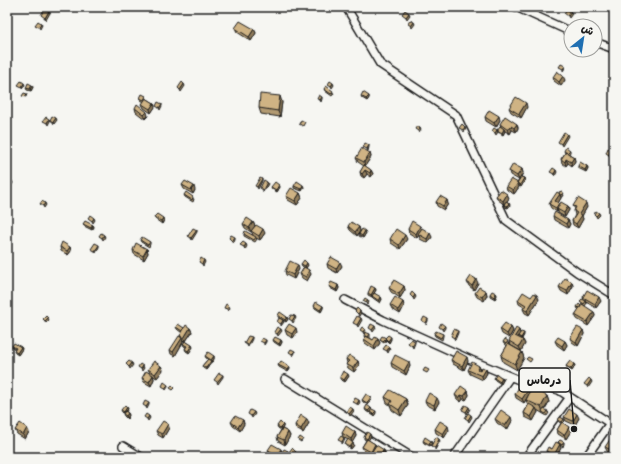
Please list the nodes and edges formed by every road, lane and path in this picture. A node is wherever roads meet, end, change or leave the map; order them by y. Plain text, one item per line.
1 (346, 7) edge
2 (516, 7) edge
3 (563, 28) edge
4 (603, 45) edge
5 (614, 49) edge
6 (614, 295) edge
7 (345, 300) dead end
8 (510, 377) junction
9 (285, 379) dead end
10 (570, 397) junction
11 (612, 425) edge
12 (123, 446) dead end
13 (141, 457) edge
14 (412, 457) edge
15 (454, 457) edge
16 (526, 457) edge
17 (586, 457) edge

1 - 6 street
2 - 3 street
4 - 5 street
7 - 8 street
8 - 10 street
8 - 15 street
9 - 14 street
10 - 11 street
10 - 16 street
11 - 17 street
12 - 13 street

